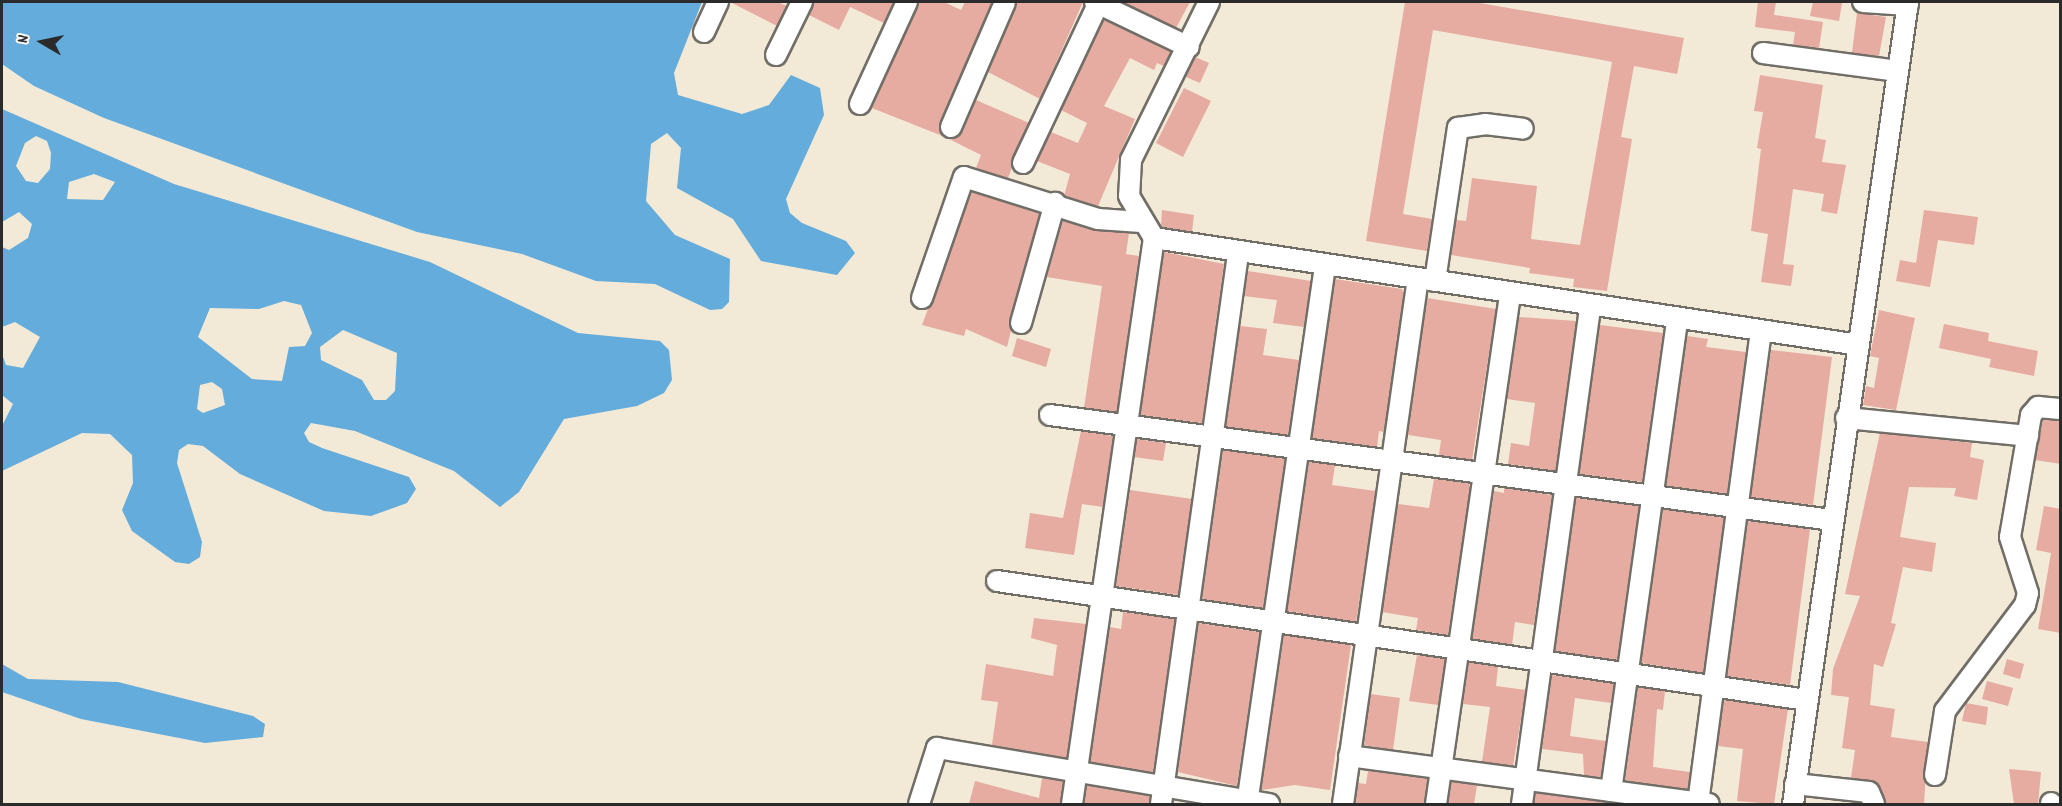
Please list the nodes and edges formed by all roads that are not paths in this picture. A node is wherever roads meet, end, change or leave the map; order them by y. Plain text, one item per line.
1 (718, 2) edge
2 (802, 2) edge
3 (907, 2) edge
4 (1005, 2) edge
5 (1097, 2) edge
6 (1209, 2) edge
7 (1863, 2) edge
8 (1908, 3) edge
9 (704, 32) dead end
10 (1189, 47) junction
11 (1763, 53) dead end
12 (776, 55) dead end
13 (1898, 71) junction
14 (860, 104) dead end
15 (951, 127) dead end
16 (1523, 129) dead end
17 (1023, 163) dead end
18 (1055, 203) junction
19 (1141, 222) junction
20 (1154, 238) junction
21 (1238, 254) junction
22 (1325, 266) junction
23 (1426, 280) junction
24 (1510, 295) junction
25 (922, 298) dead end
26 (1590, 308) junction
27 (1677, 320) junction
28 (1021, 323) dead end
29 (1761, 332) junction
30 (1858, 345) junction
31 (2061, 409) edge
32 (1050, 415) dead end
33 (1846, 418) junction
34 (1126, 423) junction
35 (1213, 435) junction
36 (2028, 436) junction
37 (1298, 446) junction
38 (1390, 459) junction
39 (1482, 471) junction
40 (1566, 482) junction
41 (1651, 494) junction
42 (1736, 506) junction
43 (1832, 519) junction
44 (997, 581) dead end
45 (1100, 597) junction
46 (1187, 610) junction
47 (1272, 624) junction
48 (1366, 638) junction
49 (1456, 651) junction
50 (1541, 663) junction
51 (1626, 675) junction
52 (1713, 687) junction
53 (1807, 700) junction
54 (1349, 756) junction
55 (1440, 768) junction
56 (1076, 772) junction
57 (1935, 775) dead end
58 (1525, 780) junction
59 (1795, 784) junction
60 (1611, 791) junction
61 (1162, 796) edge
62 (1247, 803) edge
63 (919, 804) edge
64 (1072, 804) edge
65 (1269, 804) edge
66 (1343, 804) edge
67 (1436, 804) edge
68 (1522, 804) edge
69 (1704, 804) edge
70 (1793, 804) edge
71 (1874, 804) edge

1 - 9 street
2 - 12 street
3 - 14 street
4 - 15 street
5 - 10 street
5 - 17 street
6 - 10 street
7 - 8 street
8 - 13 street
10 - 19 street
11 - 13 street
13 - 30 street
16 - 23 street
18 - 19 street
18 - 25 street
18 - 28 street
19 - 20 street
20 - 21 street
20 - 34 street
21 - 22 street
21 - 35 street
22 - 23 street
22 - 37 street
23 - 24 street
23 - 38 street
24 - 26 street
24 - 39 street
26 - 27 street
26 - 40 street
27 - 29 street
27 - 41 street
29 - 30 street
29 - 42 street
30 - 33 street
31 - 36 street
32 - 34 street
33 - 36 street
33 - 43 street
34 - 35 street
34 - 45 street
35 - 37 street
35 - 46 street
36 - 57 street
37 - 38 street
37 - 47 street
38 - 39 street
38 - 48 street
39 - 40 street
39 - 49 street
40 - 41 street
40 - 50 street
41 - 42 street
41 - 51 street
42 - 43 street
42 - 52 street
43 - 53 street
44 - 45 street
45 - 46 street
45 - 56 street
46 - 47 street
46 - 61 street
47 - 48 street
47 - 62 street
48 - 49 street
48 - 54 street
49 - 50 street
49 - 55 street
50 - 51 street
50 - 58 street
51 - 52 street
51 - 60 street
52 - 53 street
52 - 69 street
53 - 59 street
54 - 55 street
54 - 66 street
55 - 58 street
55 - 67 street
56 - 61 street
56 - 63 street
56 - 64 street
58 - 60 street
58 - 68 street
59 - 70 street
59 - 71 street
60 - 69 street
61 - 62 street
62 - 65 street

